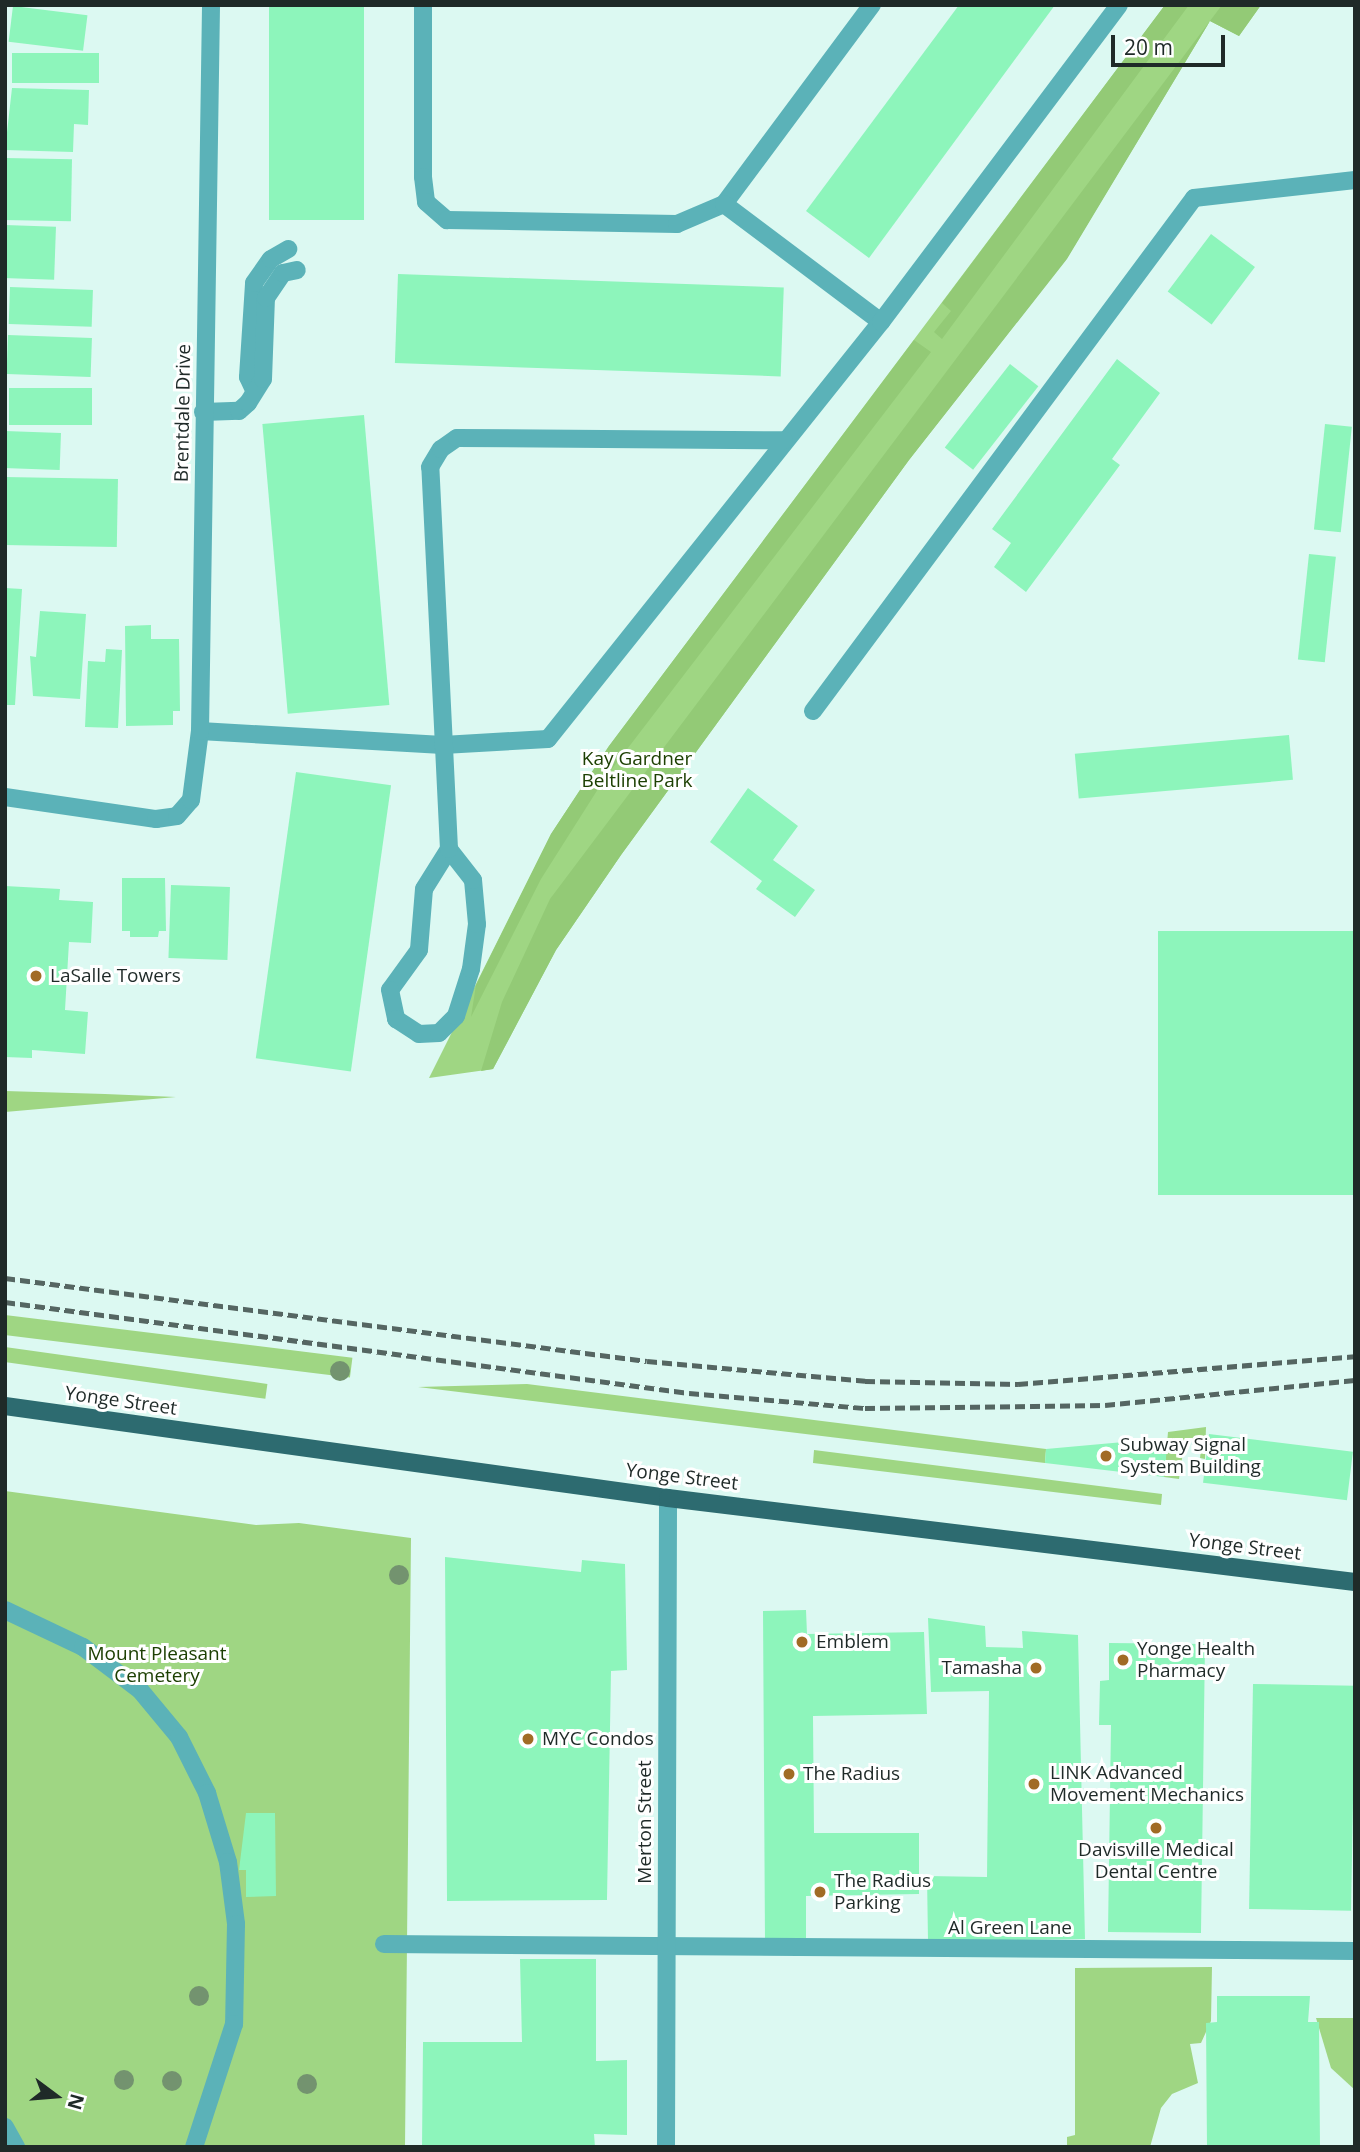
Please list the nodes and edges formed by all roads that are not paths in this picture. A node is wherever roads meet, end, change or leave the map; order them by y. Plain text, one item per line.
1 (211, 5) edge
2 (423, 5) edge
3 (872, 5) edge
4 (1119, 5) edge
5 (1355, 180) edge
6 (723, 204) junction
7 (288, 249) dead end
8 (297, 270) dead end
9 (881, 322) junction
10 (254, 390) junction
11 (204, 412) junction
12 (784, 440) junction
13 (813, 711) dead end
14 (200, 731) junction
15 (443, 745) junction
16 (5, 797) edge
17 (450, 849) junction
18 (5, 1406) edge
19 (668, 1498) junction
20 (1355, 1583) edge
21 (5, 1610) edge
22 (384, 1944) dead end
23 (665, 1946) junction
24 (1355, 1951) edge
25 (5, 2127) edge
26 (16, 2147) edge
27 (194, 2147) edge
28 (666, 2147) edge

1 - 11 street, Brentdale Drive
2 - 6 street
3 - 6 street
4 - 9 street
5 - 13 street
6 - 9 street
7 - 10 street
8 - 10 street
9 - 12 street
10 - 11 street
11 - 14 street, Brentdale Drive
12 - 15 street
12 - 15 street
14 - 15 street
14 - 16 street, Brentdale Drive
15 - 17 street
17 - 17 street
18 - 19 main road, Yonge Street
19 - 20 main road, Yonge Street
19 - 23 street, Merton Street
21 - 27 street
22 - 23 street, Al Green Lane
23 - 24 street, Al Green Lane
23 - 28 street, Merton Street
25 - 26 street

